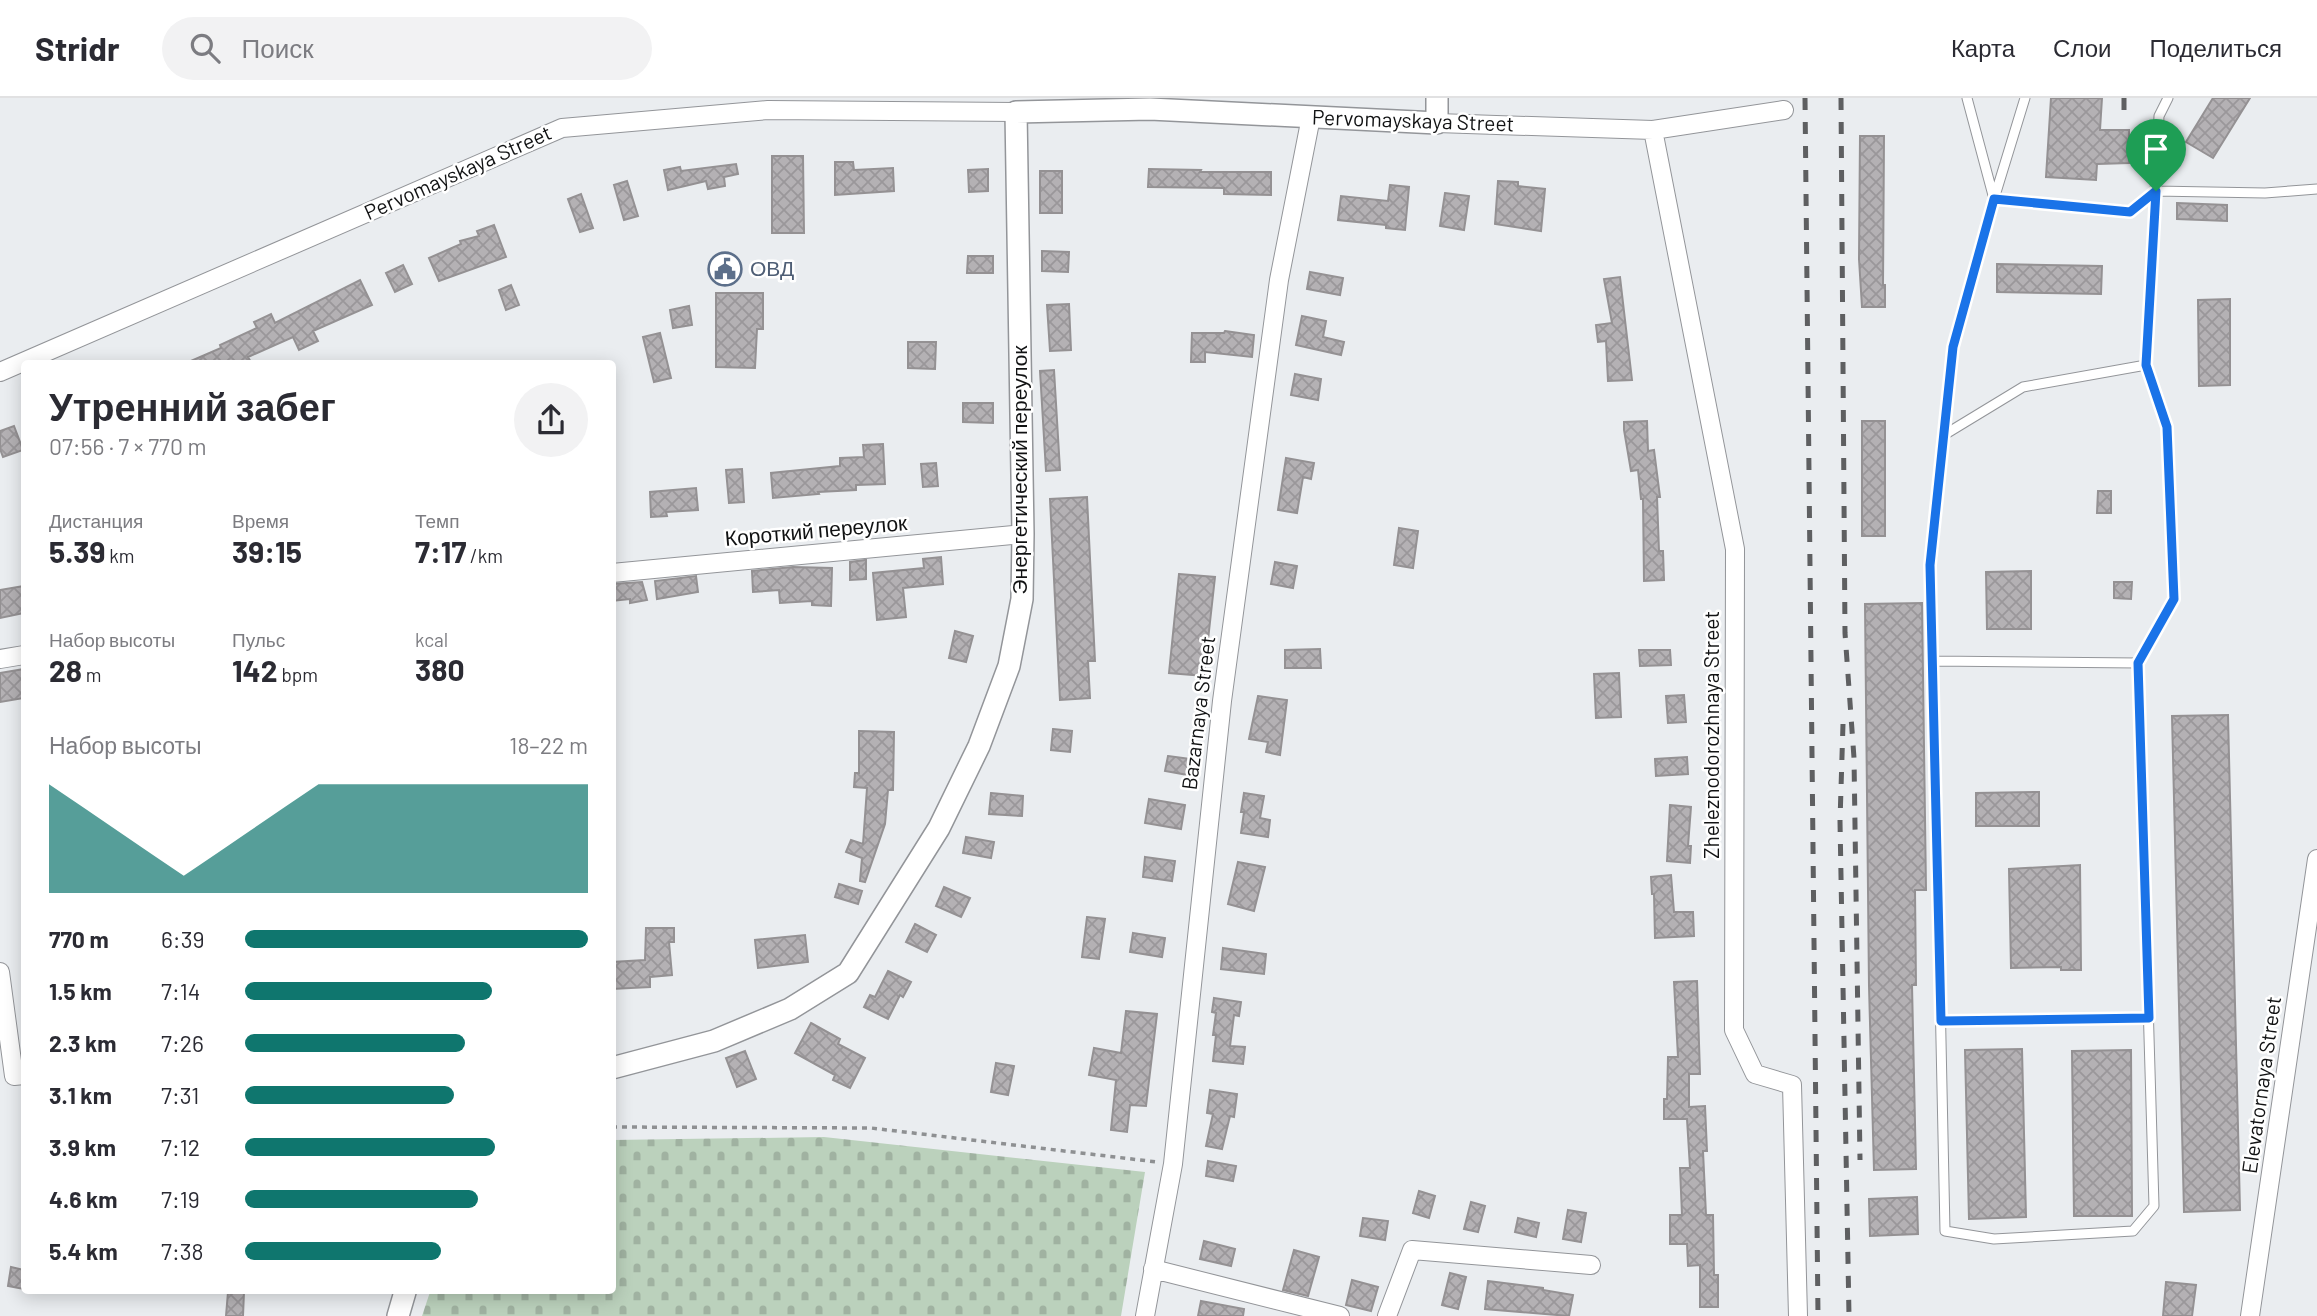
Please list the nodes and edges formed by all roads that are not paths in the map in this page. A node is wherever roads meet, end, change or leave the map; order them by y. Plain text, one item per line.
1 (1437, 98) edge
2 (1967, 98) edge
3 (2025, 98) edge
4 (2168, 98) edge
5 (1149, 103) edge
6 (931, 105) edge
7 (1784, 110) dead end
8 (1016, 111) junction
9 (1311, 117) junction
10 (1437, 123) junction
11 (1653, 130) junction
12 (2317, 189) edge
13 (2156, 191) junction
14 (1994, 199) junction
15 (28, 360) edge
16 (21, 363) edge
17 (2146, 365) junction
18 (0, 372) edge
19 (1944, 435) junction
20 (1023, 534) junction
21 (616, 573) edge
22 (21, 656) edge
23 (0, 659) edge
24 (1934, 661) junction
25 (2138, 663) junction
26 (2316, 868) edge
27 (0, 972) edge
28 (2149, 1018) junction
29 (1941, 1021) junction
30 (616, 1067) edge
31 (21, 1075) edge
32 (1591, 1265) dead end
33 (1153, 1269) junction
34 (404, 1294) edge
35 (398, 1316) edge
36 (1145, 1316) edge
37 (1340, 1316) edge
38 (1387, 1316) edge
39 (1798, 1316) edge
40 (2250, 1316) edge

1 - 10 street
2 - 14 lane
3 - 14 lane
4 - 13 lane
5 - 8 street, Pervomayskaya Street
5 - 9 street, Pervomayskaya Street
6 - 8 street, Pervomayskaya Street
6 - 15 street, Pervomayskaya Street
7 - 11 street, Pervomayskaya Street
8 - 20 street, Энергетический переулок
9 - 10 street, Pervomayskaya Street
9 - 33 street, Bazarnaya Street
10 - 11 street, Pervomayskaya Street
11 - 39 street, Zheleznodorozhnaya Street
12 - 13 lane
13 - 14 lane
13 - 17 lane
14 - 19 lane
16 - 18 street, Pervomayskaya Street
17 - 19 lane
17 - 25 lane
19 - 24 lane
20 - 21 street, Короткий переулок
20 - 30 street, Энергетический переулок
22 - 23 street
24 - 25 lane
24 - 29 lane
25 - 28 lane
26 - 40 street, Elevatornaya Street
27 - 31 street
28 - 29 lane
28 - 29 lane
32 - 38 street
33 - 36 street, Bazarnaya Street
33 - 37 street
34 - 35 street

